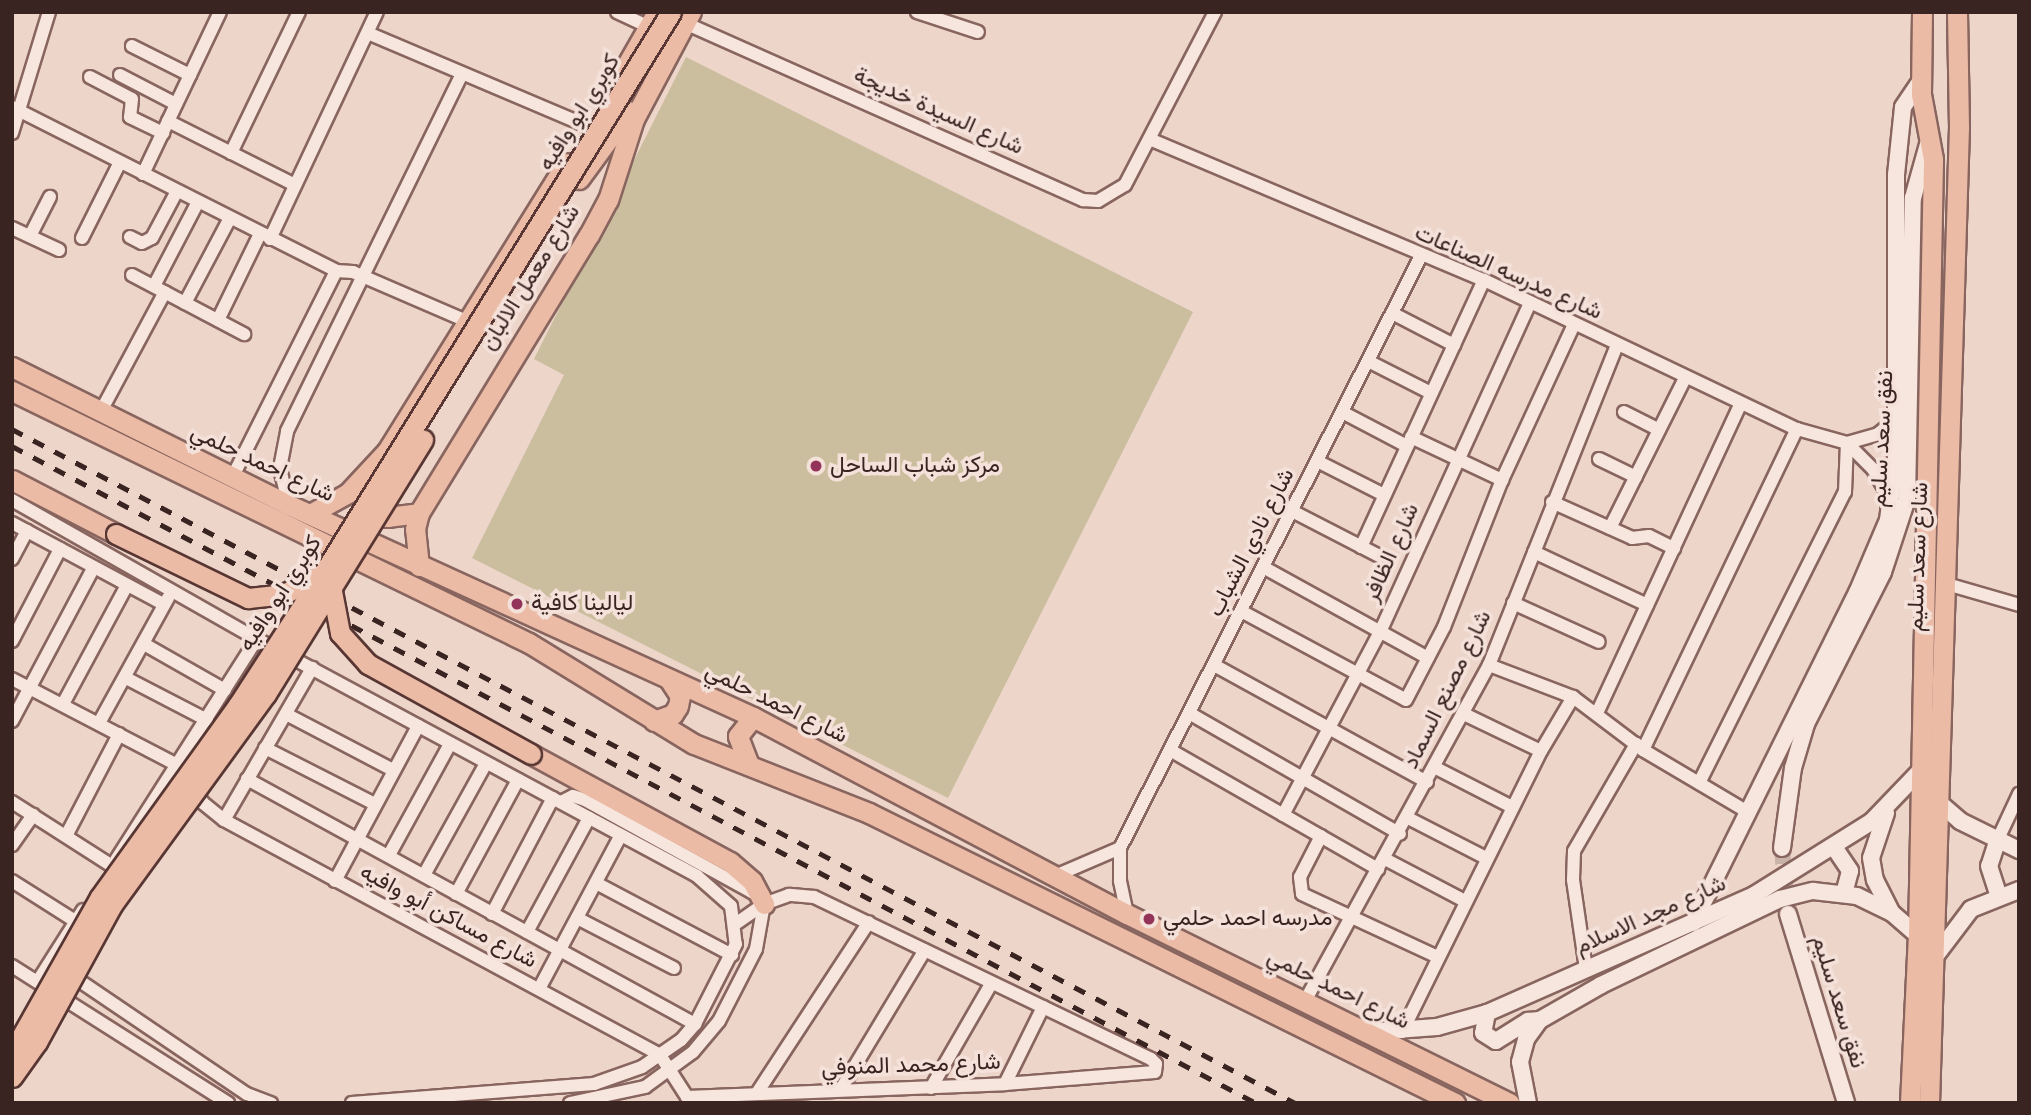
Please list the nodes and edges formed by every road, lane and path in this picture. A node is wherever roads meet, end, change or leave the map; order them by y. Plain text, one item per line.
1 (49, 12) edge
2 (220, 12) edge
3 (299, 12) edge
4 (377, 12) edge
5 (617, 12) edge
6 (917, 12) edge
7 (1215, 12) edge
8 (1922, 12) edge
9 (1956, 12) edge
10 (682, 16) edge
11 (653, 20) edge
12 (978, 32) dead end
13 (368, 33) junction
14 (1956, 37) junction
15 (1922, 38) junction
16 (132, 46) dead end
17 (462, 73) junction
18 (120, 75) dead end
19 (190, 75) junction
20 (90, 77) dead end
21 (1921, 80) junction
22 (651, 83) junction
23 (176, 104) junction
24 (16, 109) edge
25 (165, 127) junction
26 (1959, 127) junction
27 (12, 133) edge
28 (584, 135) junction
29 (1930, 137) junction
30 (1152, 140) junction
31 (231, 153) junction
32 (120, 162) junction
33 (143, 174) junction
34 (295, 186) junction
35 (177, 191) junction
36 (50, 197) dead end
37 (198, 202) junction
38 (230, 218) junction
39 (12, 228) edge
40 (30, 236) junction
41 (265, 236) junction
42 (130, 237) dead end
43 (82, 238) dead end
44 (59, 250) dead end
45 (1421, 256) junction
46 (336, 271) junction
47 (132, 275) dead end
48 (362, 276) junction
49 (1484, 280) junction
50 (159, 289) junction
51 (185, 303) junction
52 (1530, 303) junction
53 (1392, 313) junction
54 (475, 318) junction
55 (218, 320) junction
56 (1574, 324) junction
57 (244, 334) dead end
58 (1454, 345) junction
59 (1617, 345) junction
60 (1368, 361) junction
61 (12, 367) edge
62 (1685, 378) junction
63 (12, 391) edge
64 (1431, 393) junction
65 (1740, 405) junction
66 (1342, 412) junction
67 (1624, 412) dead end
68 (100, 413) junction
69 (1895, 420) junction
70 (1797, 429) junction
71 (1659, 430) junction
72 (1409, 441) junction
73 (1847, 443) junction
74 (1456, 458) junction
75 (1599, 460) dead end
76 (1317, 461) junction
77 (1636, 477) junction
78 (232, 478) junction
79 (12, 480) edge
80 (1502, 480) junction
81 (348, 494) junction
82 (1384, 495) junction
83 (12, 500) edge
84 (1891, 501) junction
85 (1552, 502) junction
86 (289, 505) junction
87 (1292, 511) junction
88 (419, 513) junction
89 (310, 514) junction
90 (12, 523) edge
91 (1610, 528) junction
92 (27, 531) junction
93 (1361, 547) junction
94 (1674, 548) junction
95 (61, 550) junction
96 (1534, 552) junction
97 (1379, 556) dead end
98 (12, 559) edge
99 (419, 566) junction
100 (94, 567) junction
101 (1263, 567) junction
102 (328, 583) junction
103 (1943, 583) junction
104 (127, 585) junction
105 (174, 589) junction
106 (1513, 603) junction
107 (163, 604) junction
108 (1647, 605) junction
109 (2019, 605) edge
110 (1241, 611) junction
111 (1380, 632) junction
112 (257, 639) junction
113 (12, 641) edge
114 (1599, 642) dead end
115 (144, 644) junction
116 (1428, 658) junction
117 (1214, 665) junction
118 (1489, 665) junction
119 (312, 668) junction
120 (1357, 676) junction
121 (12, 678) edge
122 (126, 678) junction
123 (669, 679) junction
124 (30, 688) junction
125 (225, 690) junction
126 (1573, 697) junction
127 (63, 704) junction
128 (1598, 711) junction
129 (1189, 713) junction
130 (286, 714) junction
131 (1464, 715) junction
132 (752, 717) junction
133 (206, 720) junction
134 (12, 721) edge
135 (654, 721) junction
136 (99, 723) junction
137 (418, 726) junction
138 (1329, 729) junction
139 (119, 734) junction
140 (450, 744) junction
141 (1639, 747) junction
142 (265, 748) junction
143 (1170, 750) junction
144 (1541, 751) junction
145 (486, 763) junction
146 (177, 765) junction
147 (749, 765) junction
148 (1434, 768) junction
149 (393, 771) junction
150 (1919, 772) junction
151 (1303, 778) junction
152 (247, 779) junction
153 (518, 780) junction
154 (1427, 782) junction
155 (1699, 783) junction
156 (2019, 794) edge
157 (553, 798) junction
158 (1935, 799) junction
159 (12, 802) edge
160 (375, 804) junction
161 (1513, 807) junction
162 (1888, 808) junction
163 (1748, 812) junction
164 (33, 815) junction
165 (1283, 815) junction
166 (589, 818) junction
167 (1408, 818) junction
168 (224, 820) junction
169 (1400, 834) junction
170 (621, 835) junction
171 (66, 836) junction
172 (1321, 836) junction
173 (357, 837) junction
174 (1998, 839) junction
175 (12, 845) edge
176 (1835, 847) junction
177 (1120, 848) junction
178 (1782, 848) tunnel mouth
179 (2019, 850) edge
180 (389, 855) junction
181 (1486, 858) junction
182 (1382, 864) junction
183 (112, 866) junction
184 (424, 875) junction
185 (1055, 876) junction
186 (12, 881) edge
187 (335, 881) junction
188 (596, 883) junction
189 (2019, 890) edge
190 (1844, 893) junction
191 (456, 894) junction
192 (1999, 896) junction
193 (1465, 901) junction
194 (764, 904) junction
195 (1892, 913) junction
196 (492, 914) junction
197 (1127, 914) junction
198 (1788, 914) tunnel mouth
199 (577, 918) junction
200 (1352, 919) junction
201 (75, 921) junction
202 (869, 922) junction
203 (737, 923) junction
204 (1693, 923) junction
205 (527, 932) junction
206 (1918, 936) junction
207 (925, 950) junction
208 (560, 951) junction
209 (733, 955) junction
210 (1438, 957) junction
211 (1932, 960) junction
212 (50, 961) junction
213 (12, 966) edge
214 (674, 968) dead end
215 (1586, 969) junction
216 (38, 981) junction
217 (991, 984) junction
218 (539, 989) junction
219 (1305, 1000) junction
220 (1042, 1007) junction
221 (1487, 1013) junction
222 (1540, 1020) junction
223 (695, 1024) junction
224 (1402, 1031) junction
225 (1369, 1032) junction
226 (12, 1053) edge
227 (660, 1055) junction
228 (202, 1063) junction
229 (672, 1070) junction
230 (12, 1077) edge
231 (192, 1079) junction
232 (1004, 1084) junction
233 (931, 1087) junction
234 (841, 1089) junction
235 (757, 1093) junction
236 (455, 1099) edge
237 (228, 1103) edge
238 (271, 1103) edge
239 (352, 1103) edge
240 (570, 1103) edge
241 (1455, 1103) edge
242 (1510, 1103) edge
243 (1528, 1103) edge
244 (1846, 1103) edge
245 (1910, 1103) edge
246 (1929, 1103) edge

1 - 24 street
2 - 19 street
3 - 31 street
4 - 13 street
5 - 11 street
6 - 12 street
7 - 30 street, شارع السيدة خديجة
8 - 15 main road, شارع سعد سليم
9 - 14 main road, شارع سعد سليم
10 - 22 main road, شارع معمل الالبان
10 - 30 street, شارع السيدة خديجة
10 - 54 main road, كوبري ابو وافيه, bridge
11 - 28 main road, شارع معمل الالبان
13 - 17 street
13 - 34 street
14 - 15 main road
14 - 26 main road, شارع سعد سليم
15 - 21 main road, شارع سعد سليم
16 - 19 street
17 - 28 street
17 - 48 street
18 - 23 street
19 - 23 street
20 - 25 street
21 - 29 main road, شارع سعد سليم
21 - 69 street, شارع سعد سليم
22 - 88 main road, شارع معمل الالبان
22 - 102 main road, كوبري ابو وافيه, bridge
23 - 25 street
24 - 27 street
24 - 32 street
25 - 31 street
25 - 33 street
26 - 29 main road
26 - 103 main road, شارع سعد سليم
28 - 54 main road, شارع معمل الالبان
28 - 54 main road
29 - 150 main road, شارع سعد سليم
29 - 178 street, نفق سعد سليم
30 - 45 street, شارع مدرسه الصناعات
31 - 34 street
32 - 33 street
32 - 43 street
33 - 35 street
34 - 41 street
35 - 37 street
35 - 42 street
36 - 40 street
37 - 38 street
37 - 50 street
38 - 41 street
38 - 51 street
39 - 40 street
40 - 44 street
41 - 46 street
41 - 55 street
45 - 49 street, شارع مدرسه الصناعات
45 - 53 street, شارع نادي الشباب
46 - 48 street
46 - 78 street
47 - 50 street
48 - 54 street
48 - 86 street
49 - 52 street, شارع مدرسه الصناعات
49 - 58 street
50 - 51 street
50 - 68 street
51 - 55 street
52 - 56 street, شارع مدرسه الصناعات
52 - 74 street, شارع الظافر
53 - 58 street
53 - 60 street, شارع نادي الشباب
54 - 81 main road, شارع معمل الالبان
54 - 102 main road, كوبري ابو وافيه, bridge
55 - 57 street
56 - 59 street, شارع مدرسه الصناعات
56 - 80 street
58 - 64 street
59 - 62 street, شارع مدرسه الصناعات
59 - 85 street, شارع مصنع السماد
60 - 64 street
60 - 66 street, شارع نادي الشباب
61 - 68 main road, شارع احمد حلمي
62 - 65 street, شارع مدرسه الصناعات
62 - 71 street
63 - 135 main road, شارع احمد حلمي
64 - 72 street
65 - 70 street, شارع مدرسه الصناعات
65 - 94 street
66 - 72 street
66 - 76 street, شارع نادي الشباب
67 - 71 street
68 - 78 main road, شارع احمد حلمي
69 - 73 street
69 - 84 street, شارع سعد سليم
70 - 73 street, شارع مدرسه الصناعات
70 - 141 street
71 - 77 street
72 - 74 street
72 - 82 street
73 - 84 street, شارع مدرسه الصناعات
73 - 155 street
74 - 80 street
74 - 111 street, شارع الظافر
75 - 77 street
76 - 82 street
76 - 87 street, شارع نادي الشباب
77 - 91 street
78 - 86 main road, شارع احمد حلمي
79 - 102 main road, bridge
80 - 116 street
81 - 88 main road
81 - 89 main road, شارع معمل الالبان
82 - 93 street
83 - 105 street
84 - 163 street, شارع سعد سليم
85 - 91 street
85 - 96 street, شارع مصنع السماد
86 - 89 main road, شارع احمد حلمي
87 - 93 street
87 - 101 street, شارع نادي الشباب
88 - 99 main road, شارع معمل الالبان
89 - 99 main road, شارع احمد حلمي
90 - 92 street
91 - 94 street
92 - 95 street
92 - 98 street
93 - 97 street
94 - 108 street
95 - 100 street
95 - 113 street
96 - 106 street, شارع مصنع السماد
96 - 108 street
99 - 123 main road, شارع احمد حلمي
100 - 104 street
100 - 124 street
101 - 110 street, شارع نادي الشباب
101 - 111 street
102 - 194 main road, bridge
102 - 226 main road, كوبري ابو وافيه, bridge
102 - 230 main road, كوبري ابو وافيه, bridge
103 - 109 street
103 - 158 main road, شارع سعد سليم
104 - 107 street
104 - 127 street
105 - 107 street
105 - 112 street
106 - 114 street
106 - 118 street, شارع مصنع السماد
107 - 115 street
108 - 128 street
110 - 117 street, شارع نادي الشباب
110 - 120 street
111 - 116 street
111 - 120 street, شارع الظافر
112 - 119 street
112 - 125 street
115 - 122 street
115 - 125 street
116 - 120 street
117 - 129 street, شارع نادي الشباب
117 - 138 street
118 - 126 street
118 - 131 street, شارع مصنع السماد
119 - 130 street
119 - 137 street
120 - 138 street, شارع الظافر
121 - 124 street
122 - 133 street
122 - 136 street
123 - 132 main road, شارع احمد حلمي
123 - 135 main road
124 - 127 street
124 - 134 street
125 - 133 street
126 - 128 street
126 - 144 street
127 - 136 street
128 - 141 street
129 - 143 street, شارع نادي الشباب
129 - 151 street
130 - 142 street
130 - 149 street
131 - 144 street
131 - 148 street, شارع مصنع السماد
132 - 147 main road
132 - 185 main road, شارع احمد حلمي
133 - 146 street
135 - 147 main road, شارع احمد حلمي
136 - 139 street
137 - 140 street
137 - 149 street
138 - 151 street, شارع الظافر
138 - 154 street
139 - 146 street
139 - 171 street
140 - 145 street
140 - 180 street
141 - 155 street
141 - 215 street
142 - 152 street
142 - 160 street
143 - 165 street
143 - 177 street, شارع نادي الشباب
144 - 161 street
145 - 153 street
145 - 184 street
146 - 168 street, شارع مساكن أبو وافيه
146 - 183 street
147 - 241 main road, شارع احمد حلمي
148 - 154 street, شارع مصنع السماد
148 - 161 street
149 - 160 street
150 - 162 street, شارع مجد الاسلام
150 - 206 main road, شارع سعد سليم
151 - 165 street, شارع الظافر
151 - 169 street
152 - 168 street
152 - 173 street
153 - 157 street
153 - 191 street
154 - 167 street, شارع مصنع السماد
155 - 163 street
156 - 174 street
157 - 166 street
157 - 194 street
157 - 196 street
158 - 174 street
158 - 211 main road, شارع سعد سليم
159 - 164 street
160 - 173 street
161 - 181 street
162 - 176 street, شارع مجد الاسلام
162 - 195 street
163 - 204 street, شارع سعد سليم
164 - 171 street
164 - 175 street
165 - 172 street
166 - 170 street
166 - 205 street
167 - 169 street, شارع مصنع السماد
167 - 181 street
168 - 187 street, شارع مساكن أبو وافيه
169 - 182 street, شارع مصنع السماد
170 - 188 street
170 - 203 street
171 - 183 street
172 - 182 street
172 - 200 street
173 - 180 street
173 - 187 street
174 - 179 street
174 - 192 street
176 - 190 street
176 - 204 street, شارع مجد الاسلام
177 - 185 street
177 - 197 street
180 - 184 street
181 - 193 street
182 - 193 street
182 - 200 street, شارع مصنع السماد
183 - 201 street
184 - 191 street
185 - 197 main road, شارع احمد حلمي
186 - 201 street
187 - 218 street, شارع مساكن أبو وافيه
188 - 199 street
188 - 209 street
189 - 192 street
190 - 195 street, شارع مجد الاسلام
190 - 222 street, شارع مجد الاسلام
191 - 196 street
192 - 211 street
193 - 210 street
194 - 202 street
194 - 203 street
194 - 229 street
195 - 206 street, شارع مجد الاسلام
196 - 205 street
197 - 219 main road, شارع احمد حلمي
198 - 244 street, نفق سعد سليم
199 - 208 street
199 - 214 street
200 - 210 street
200 - 219 street, شارع مصنع السماد
201 - 212 street
202 - 207 street
202 - 235 street
203 - 209 street
204 - 215 street, شارع مجد الاسلام
205 - 208 street
206 - 245 main road, شارع سعد سليم
207 - 217 street
207 - 234 street
208 - 218 street
208 - 223 street
209 - 223 street
210 - 224 street
211 - 246 main road, شارع سعد سليم
212 - 216 street
212 - 228 street
213 - 216 street
215 - 221 street, شارع مجد الاسلام
216 - 231 street
217 - 220 street
217 - 233 street
218 - 227 street, شارع مساكن أبو وافيه
219 - 225 main road, شارع احمد حلمي
220 - 232 street
220 - 232 street, شارع محمد المنوفي
221 - 222 street, شارع مجد الاسلام
221 - 224 street, شارع مجد الاسلام
222 - 243 street
223 - 227 street
224 - 225 street, شارع مجد الاسلام
225 - 242 main road, شارع احمد حلمي
227 - 229 street, شارع مساكن أبو وافيه
227 - 236 street
228 - 231 street
228 - 238 street
229 - 235 street, شارع محمد المنوفي
229 - 240 street
231 - 237 street
232 - 233 street, شارع محمد المنوفي
233 - 234 street, شارع محمد المنوفي
234 - 235 street, شارع محمد المنوفي
236 - 239 street

